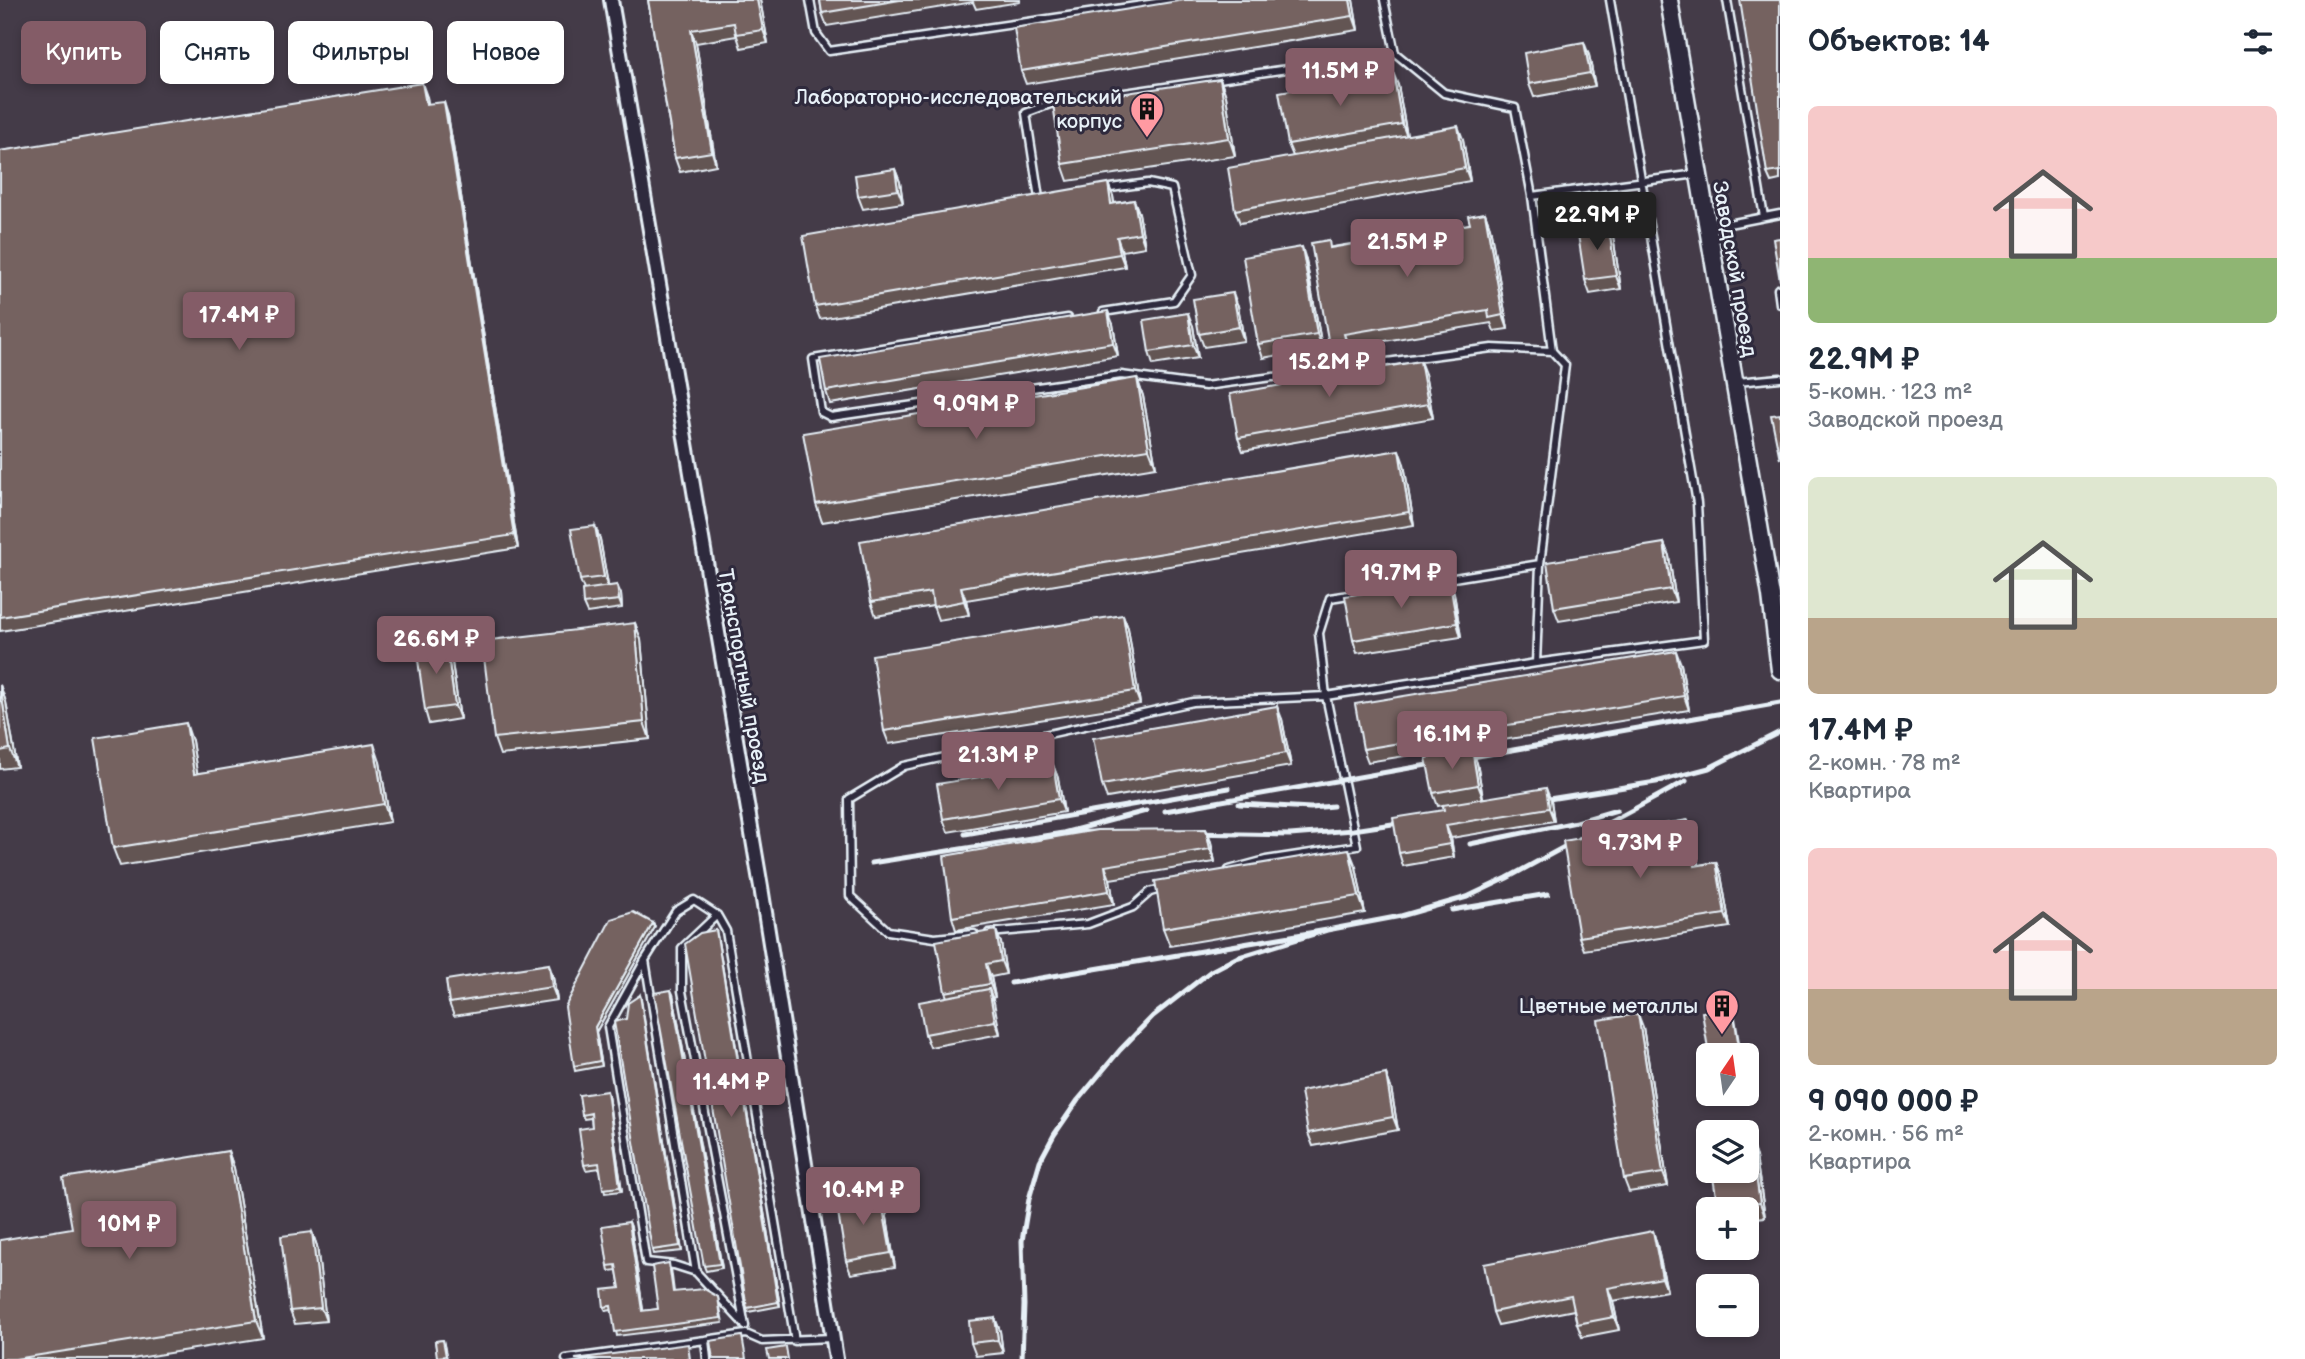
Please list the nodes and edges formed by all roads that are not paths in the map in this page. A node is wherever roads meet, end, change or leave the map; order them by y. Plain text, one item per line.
1 (611, 0) edge
2 (810, 0) edge
3 (1177, 0) edge
4 (1384, 0) edge
5 (1611, 0) edge
6 (1669, 0) edge
7 (1727, 0) edge
8 (1395, 53) junction
9 (1697, 173) junction
10 (1640, 183) junction
11 (1094, 190) edge
12 (1053, 196) edge
13 (1532, 196) junction
14 (1039, 198) junction
15 (1026, 200) edge
16 (1780, 214) edge
17 (1764, 217) junction
18 (1707, 228) junction
19 (1777, 289) edge
20 (1780, 304) edge
21 (1094, 314) edge
22 (1080, 316) edge
23 (1552, 351) junction
24 (1780, 378) edge
25 (1733, 383) junction
26 (1540, 564) junction
27 (1775, 595) edge
28 (1778, 643) edge
29 (1535, 663) junction
30 (1780, 670) edge
31 (1326, 696) junction
32 (1215, 874) edge
33 (1176, 885) edge
34 (717, 915) junction
35 (645, 960) junction
36 (696, 1272) junction
37 (746, 1330) junction
38 (832, 1338) junction
39 (705, 1340) junction
40 (795, 1340) junction
41 (565, 1359) edge
42 (707, 1359) edge
43 (836, 1359) edge

1 - 38 street, Транспортный проезд
2 - 3 lane
4 - 8 lane
5 - 10 lane
6 - 9 street, Заводской проезд
7 - 17 lane
8 - 13 lane
8 - 14 lane
9 - 10 lane
9 - 18 street, Заводской проезд
10 - 13 lane
10 - 29 lane
11 - 21 lane
12 - 14 lane
13 - 23 lane
14 - 15 lane
16 - 17 lane
17 - 18 lane
18 - 25 street, Заводской проезд
19 - 20 lane
22 - 23 lane
23 - 26 lane
24 - 25 lane
25 - 27 street, Заводской проезд
26 - 29 lane
26 - 31 lane
27 - 28 street, Заводской проезд
28 - 30 street, Заводской проезд
29 - 31 lane
31 - 32 lane
31 - 33 lane
34 - 35 lane
34 - 37 lane
34 - 40 lane
35 - 36 lane
35 - 36 lane
36 - 37 lane
37 - 39 lane
37 - 40 lane
38 - 40 lane
38 - 43 street, Транспортный проезд
39 - 41 lane
39 - 42 lane

